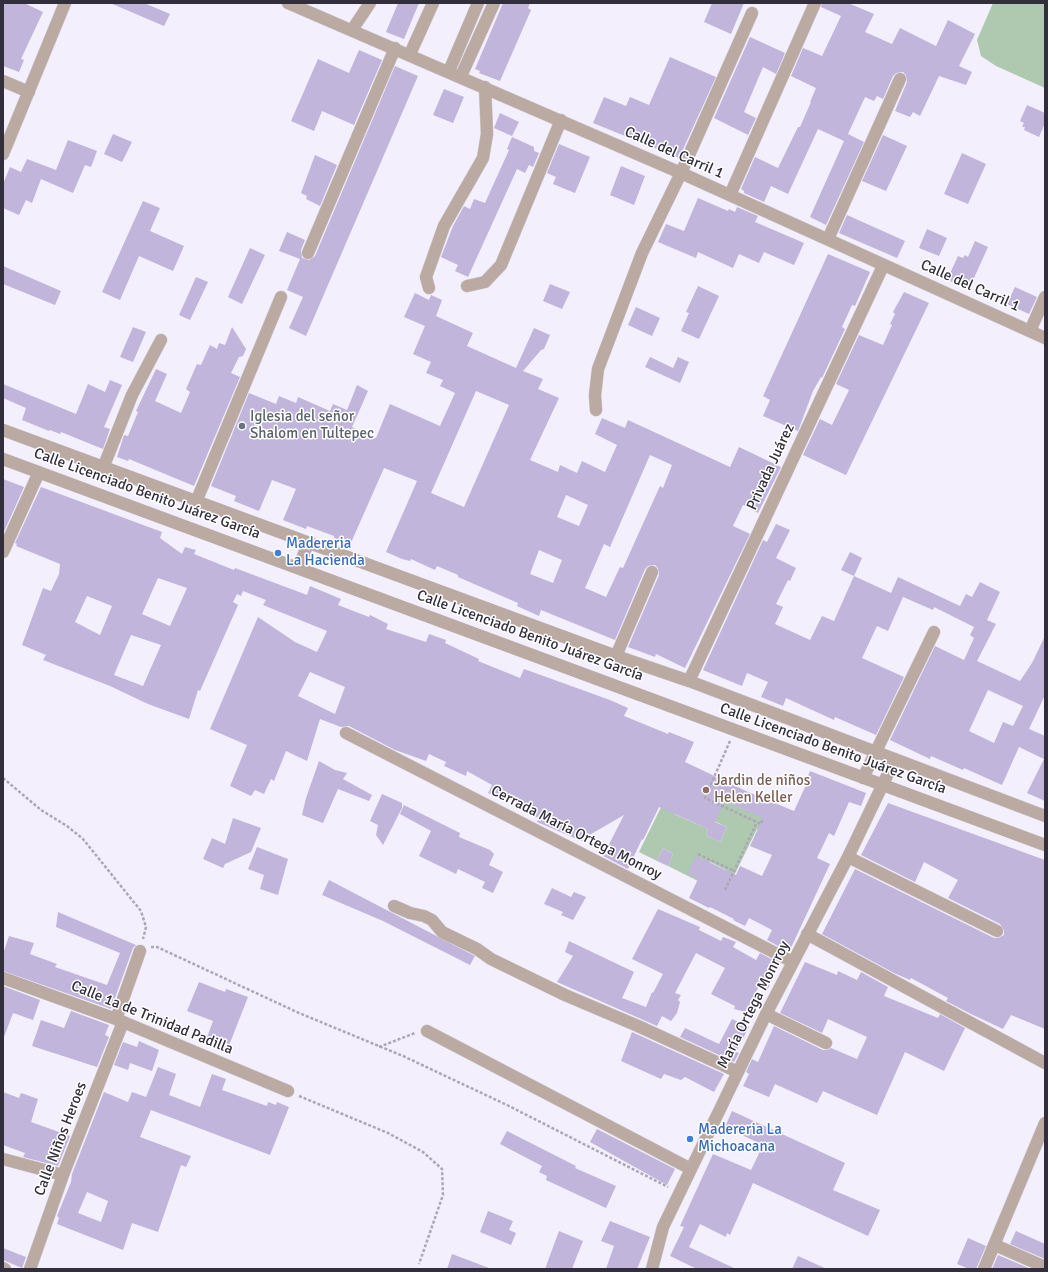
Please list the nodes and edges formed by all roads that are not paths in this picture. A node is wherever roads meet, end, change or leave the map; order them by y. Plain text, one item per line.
1 (64, 3) edge
2 (288, 3) edge
3 (370, 3) edge
4 (433, 3) edge
5 (478, 3) edge
6 (494, 3) edge
7 (816, 3) edge
8 (752, 13) dead end
9 (352, 30) junction
10 (395, 48) junction
11 (410, 54) junction
12 (449, 71) junction
13 (461, 76) junction
14 (900, 79) dead end
15 (3, 81) edge
16 (486, 87) junction
17 (29, 92) junction
18 (561, 120) junction
19 (3, 154) edge
20 (681, 173) junction
21 (730, 195) junction
22 (828, 239) junction
23 (308, 253) dead end
24 (883, 266) junction
25 (467, 286) dead end
26 (429, 288) dead end
27 (281, 297) dead end
28 (1045, 298) edge
29 (1030, 331) junction
30 (1045, 338) edge
31 (161, 340) dead end
32 (596, 410) dead end
33 (3, 430) edge
34 (3, 458) edge
35 (103, 468) junction
36 (39, 472) junction
37 (196, 502) junction
38 (308, 543) junction
39 (3, 552) edge
40 (299, 567) junction
41 (652, 572) dead end
42 (934, 632) dead end
43 (616, 656) junction
44 (688, 681) junction
45 (346, 733) dead end
46 (876, 751) junction
47 (896, 759) junction
48 (863, 778) junction
49 (883, 784) junction
50 (1045, 816) edge
51 (1045, 845) edge
52 (848, 857) junction
53 (394, 906) dead end
54 (997, 931) dead end
55 (807, 934) junction
56 (140, 951) road end
57 (792, 962) junction
58 (3, 978) edge
59 (766, 1014) junction
60 (120, 1020) junction
61 (427, 1031) road end
62 (826, 1043) dead end
63 (1045, 1063) edge
64 (738, 1072) junction
65 (288, 1091) road end
66 (1045, 1123) edge
67 (3, 1159) edge
68 (691, 1169) junction
69 (63, 1175) junction
70 (995, 1245) junction
71 (1045, 1267) edge
72 (30, 1269) edge
73 (652, 1269) edge
74 (984, 1269) edge

1 - 17 street
2 - 9 street, Calle del Carril 1
3 - 9 street
4 - 11 street
5 - 12 street
6 - 13 street
7 - 21 street
8 - 20 street
9 - 10 street, Calle del Carril 1
10 - 11 street, Calle del Carril 1
10 - 23 street
11 - 12 street, Calle del Carril 1
12 - 13 street, Calle del Carril 1
13 - 16 street, Calle del Carril 1
14 - 22 street
15 - 17 street
16 - 18 street, Calle del Carril 1
16 - 26 street
17 - 19 street
18 - 20 street, Calle del Carril 1
18 - 25 street
20 - 21 street, Calle del Carril 1
20 - 32 street
21 - 22 street, Calle del Carril 1
22 - 24 street, Calle del Carril 1
24 - 29 street, Calle del Carril 1
24 - 44 street, Privada Juárez
27 - 37 street
28 - 29 street
29 - 30 street, Calle del Carril 1
31 - 35 street
33 - 35 street, Calle Licenciado Benito Juárez García
34 - 36 street, Calle Licenciado Benito Juárez García
35 - 37 street, Calle Licenciado Benito Juárez García
36 - 39 street
36 - 40 street, Calle Licenciado Benito Juárez García
37 - 38 street, Calle Licenciado Benito Juárez García
38 - 40 street
38 - 43 street, Calle Licenciado Benito Juárez García
40 - 48 street, Calle Licenciado Benito Juárez García
41 - 43 street
42 - 46 street
43 - 44 street, Calle Licenciado Benito Juárez García
44 - 46 street, Calle Licenciado Benito Juárez García
45 - 57 street, Cerrada María Ortega Monroy
46 - 47 street, Calle Licenciado Benito Juárez García
46 - 48 street
47 - 49 street, María Ortega Monrroy
47 - 50 street, Calle Licenciado Benito Juárez García
48 - 49 street, Calle Licenciado Benito Juárez García
49 - 51 street, Calle Licenciado Benito Juárez García
49 - 52 street, María Ortega Monrroy
52 - 54 street
52 - 55 street, María Ortega Monrroy
53 - 64 street
55 - 57 street, María Ortega Monrroy
55 - 63 street
56 - 60 street, Calle Niños Heroes
57 - 59 street, María Ortega Monrroy
58 - 60 street, Calle 1a de Trinidad Padilla
59 - 62 street
59 - 64 street, María Ortega Monrroy
60 - 65 street, Calle 1a de Trinidad Padilla
60 - 69 street, Calle Niños Heroes
61 - 68 street
64 - 68 street, María Ortega Monrroy
66 - 70 street
67 - 69 street
68 - 73 street, María Ortega Monrroy
69 - 72 street, Calle Niños Heroes
70 - 71 street
70 - 74 street

